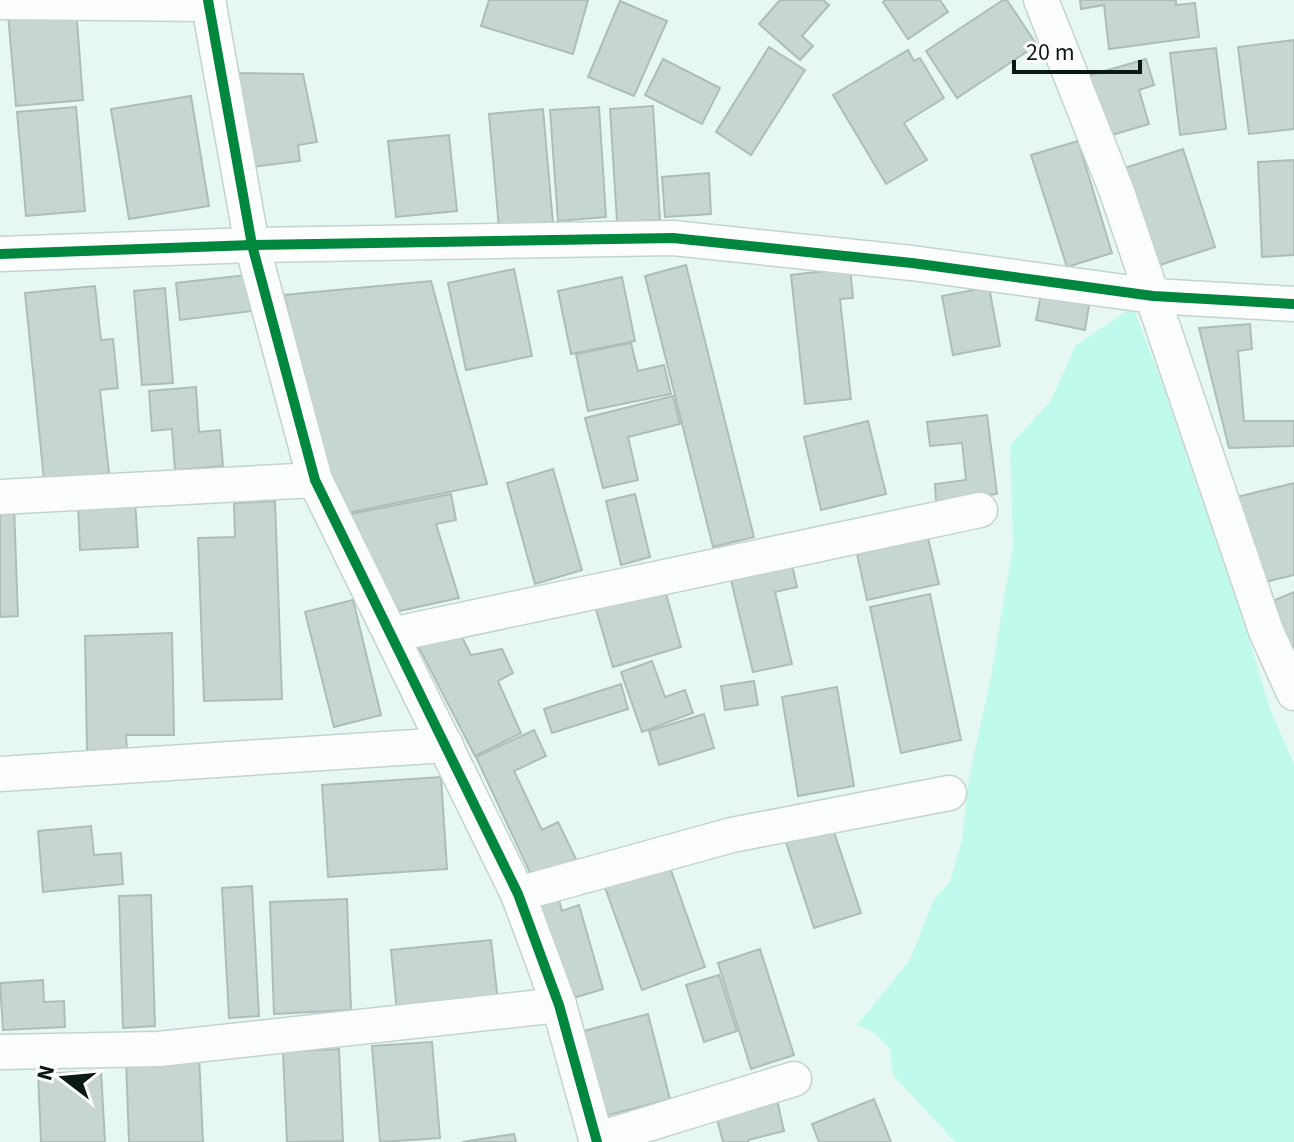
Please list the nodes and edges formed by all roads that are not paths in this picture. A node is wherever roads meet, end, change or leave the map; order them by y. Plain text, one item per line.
1 (1041, 0) edge
2 (0, 2) edge
3 (209, 2) edge
4 (252, 245) junction
5 (0, 254) edge
6 (1153, 296) junction
7 (1294, 304) edge
8 (315, 480) junction
9 (0, 497) edge
10 (980, 510) dead end
11 (391, 635) junction
12 (1294, 693) edge
13 (446, 745) junction
14 (0, 774) edge
15 (949, 793) dead end
16 (518, 894) junction
17 (559, 1005) junction
18 (0, 1052) edge
19 (794, 1079) dead end
20 (596, 1141) edge

1 - 6 street
2 - 3 street
3 - 4 street
4 - 5 street
4 - 6 street
4 - 8 street
6 - 7 street
6 - 12 street
8 - 9 street
8 - 11 street
10 - 11 street
11 - 13 street
13 - 14 street
13 - 16 street
15 - 16 street
16 - 17 street
17 - 18 street
17 - 20 street
19 - 20 street

